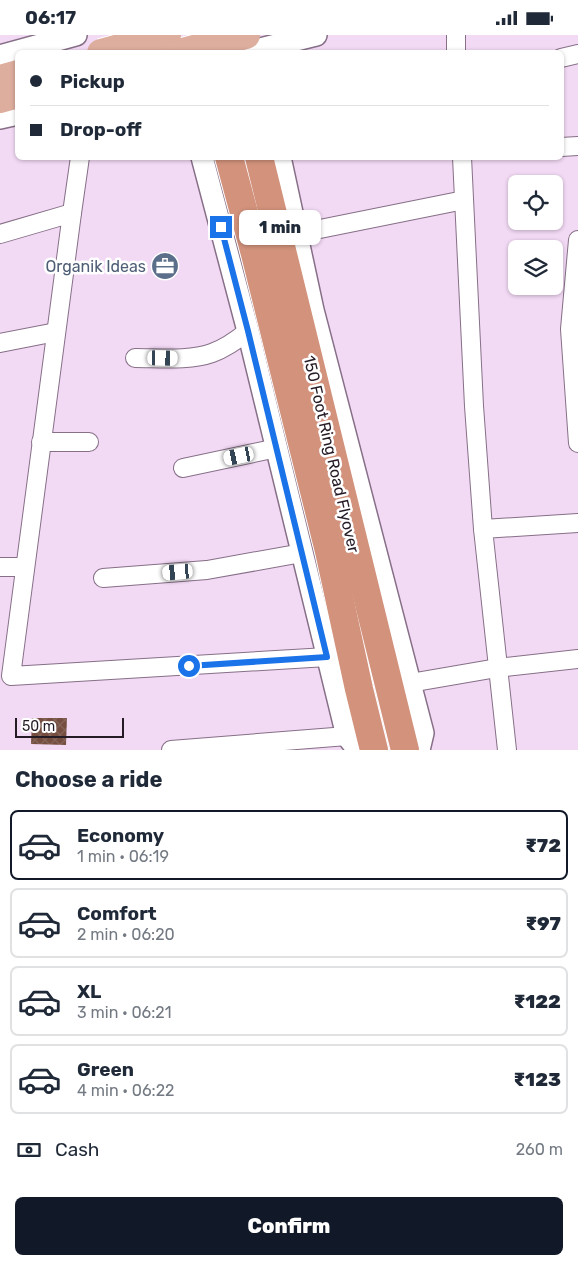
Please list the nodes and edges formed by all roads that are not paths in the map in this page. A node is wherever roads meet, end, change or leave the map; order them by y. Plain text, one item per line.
1 (76, 35) edge
2 (163, 35) edge
3 (167, 35) edge
4 (188, 35) edge
5 (222, 35) edge
6 (316, 35) edge
7 (456, 35) edge
8 (244, 46) edge
9 (22, 50) edge
10 (112, 50) edge
11 (168, 50) edge
12 (193, 50) edge
13 (207, 50) edge
14 (456, 50) edge
15 (15, 52) edge
16 (578, 54) edge
17 (0, 56) edge
18 (564, 57) edge
19 (15, 75) edge
20 (0, 79) edge
21 (15, 95) edge
22 (0, 99) edge
23 (15, 115) edge
24 (0, 118) edge
25 (578, 146) edge
26 (564, 147) edge
27 (80, 160) edge
28 (203, 160) edge
29 (230, 160) edge
30 (260, 160) edge
31 (281, 160) edge
32 (462, 160) edge
33 (464, 200) junction
34 (72, 213) junction
35 (0, 234) edge
36 (295, 234) junction
37 (578, 240) edge
38 (574, 321) edge
39 (248, 331) junction
40 (56, 332) junction
41 (0, 343) edge
42 (135, 358) dead end
43 (41, 442) junction
44 (89, 442) dead end
45 (578, 443) edge
46 (276, 447) junction
47 (183, 468) dead end
48 (578, 523) edge
49 (483, 529) junction
50 (302, 553) junction
51 (0, 567) edge
52 (26, 567) junction
53 (103, 578) dead end
54 (327, 657) junction
55 (578, 659) edge
56 (497, 668) junction
57 (6, 676) edge
58 (399, 685) junction
59 (352, 743) edge
60 (209, 748) edge
61 (171, 750) edge
62 (374, 750) edge
63 (405, 750) edge
64 (419, 750) edge
65 (507, 750) edge

1 - 9 street
2 - 11 street
3 - 10 main road, bridge
4 - 12 highway
5 - 8 highway
6 - 8 street
7 - 14 street
8 - 13 main road, bridge
15 - 17 street
16 - 18 street
19 - 20 main road
21 - 22 main road
23 - 24 street
25 - 26 street
27 - 34 street
28 - 39 street
29 - 62 highway, 150 Foot Ring Road Flyover
30 - 58 highway, 150 Foot Ring Road Flyover
31 - 36 street
32 - 33 street
33 - 36 street
33 - 49 street
34 - 35 street
34 - 40 street
36 - 58 street
37 - 38 street
38 - 45 street
39 - 42 street
39 - 46 street
40 - 41 street
40 - 43 street
43 - 44 street
43 - 52 street
46 - 47 street
46 - 50 street
48 - 49 street
49 - 56 street
50 - 53 street
50 - 54 street
51 - 52 street
52 - 57 street
54 - 57 street
54 - 59 street
55 - 56 street
56 - 58 street
56 - 65 street
58 - 63 highway, 150 Foot Ring Road Flyover
58 - 64 street
59 - 60 street
60 - 61 street

